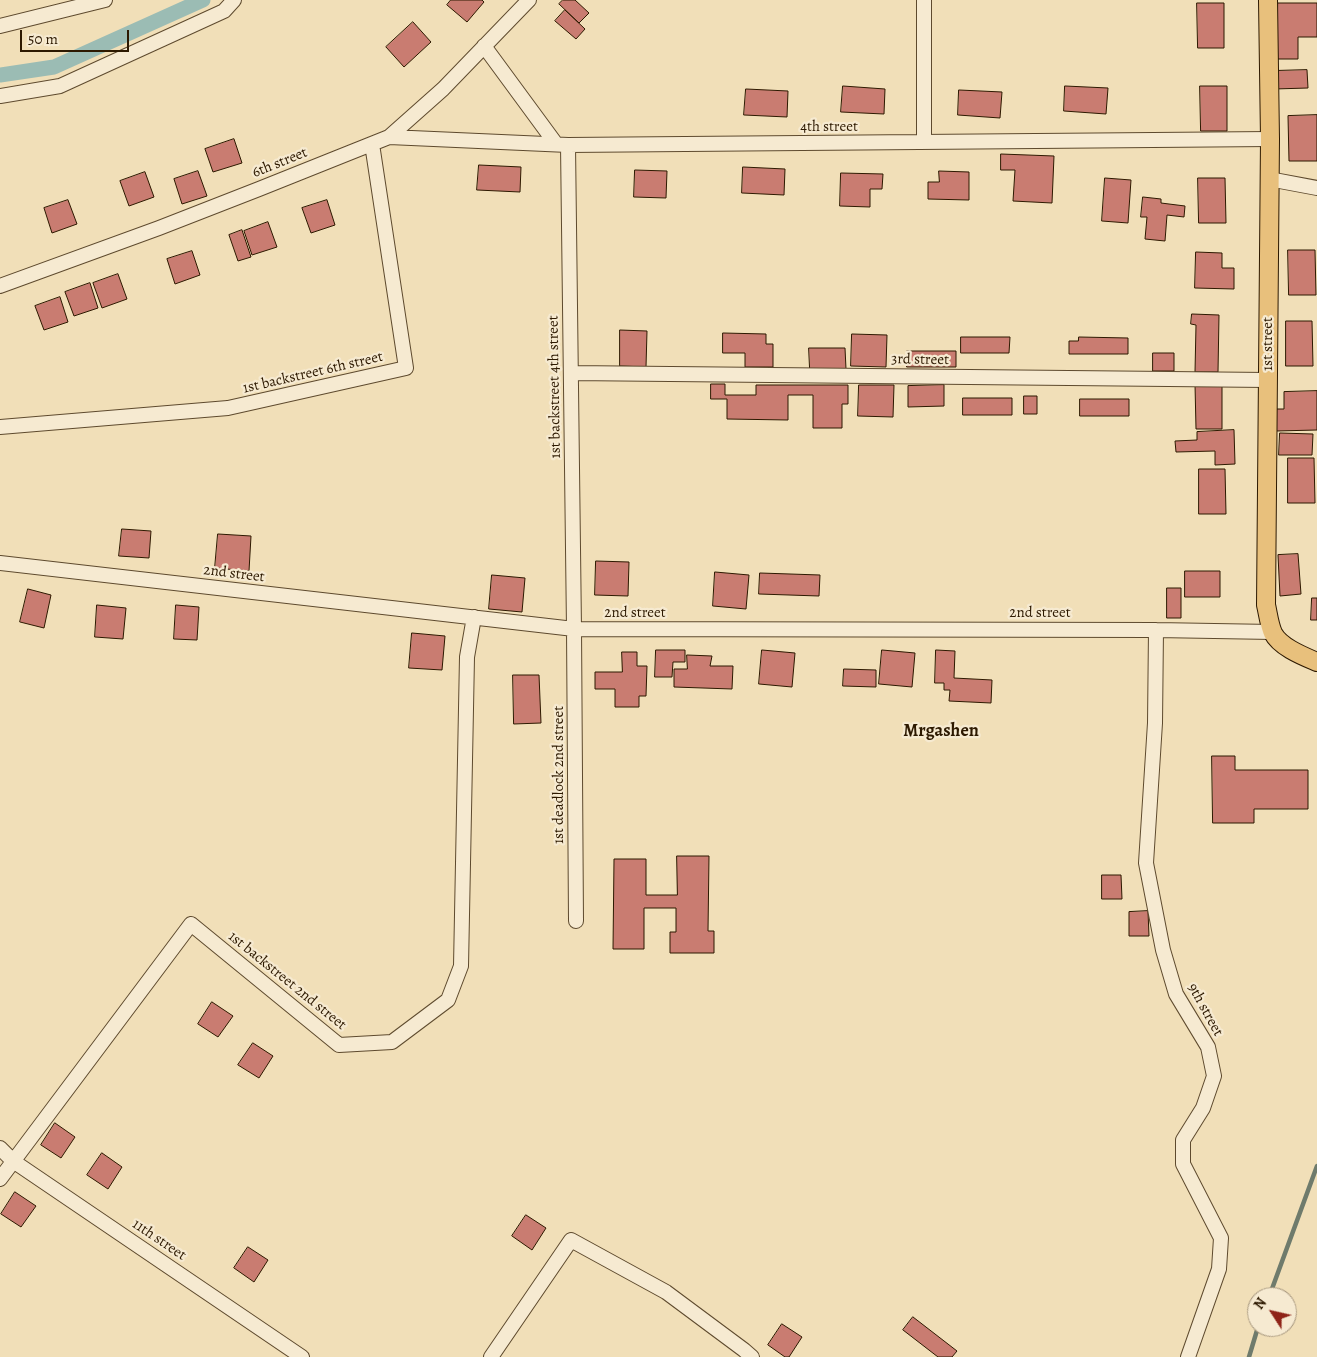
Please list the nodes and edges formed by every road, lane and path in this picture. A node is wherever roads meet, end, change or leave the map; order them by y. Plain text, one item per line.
1 (105, 0) edge
2 (234, 0) edge
3 (528, 0) edge
4 (924, 0) edge
5 (1268, 0) edge
6 (0, 26) edge
7 (484, 46) junction
8 (0, 96) edge
9 (389, 137) junction
10 (1270, 139) junction
11 (924, 142) junction
12 (372, 144) junction
13 (562, 145) junction
14 (1269, 179) junction
15 (1317, 188) edge
16 (0, 286) edge
17 (572, 373) junction
18 (1268, 380) junction
19 (0, 427) edge
20 (0, 563) edge
21 (474, 617) junction
22 (574, 629) junction
23 (1156, 630) junction
24 (1273, 632) junction
25 (1317, 662) edge
26 (576, 921) dead end
27 (0, 1148) edge
28 (12, 1161) junction
29 (0, 1178) edge
30 (302, 1357) edge
31 (491, 1357) edge
32 (752, 1357) edge
33 (1188, 1357) edge

1 - 6 street
2 - 8 street
3 - 7 street, 6th street
4 - 11 street
5 - 10 main road, 1st street
7 - 9 street, 6th street
7 - 13 street
9 - 12 street, 6th street
9 - 13 street, 4th street
10 - 11 street, 4th street
10 - 14 main road, 1st street
11 - 13 street, 4th street
12 - 16 street, 6th street
12 - 19 street, 1st backstreet 6th street
13 - 17 street, 1st backstreet 4th street
14 - 15 street
14 - 18 main road, 1st street
17 - 18 street, 3rd street
17 - 22 street, 1st backstreet 4th street
18 - 24 main road, 1st street
20 - 21 street, 2nd street
21 - 22 street, 2nd street
21 - 28 street, 1st backstreet 2nd street
22 - 23 street, 2nd street
22 - 26 street, 1st deadlock 2nd street
23 - 24 street, 2nd street
23 - 33 street, 9th street
24 - 25 main road
27 - 28 street, 11th street
28 - 29 street
28 - 30 street, 11th street
31 - 32 street

